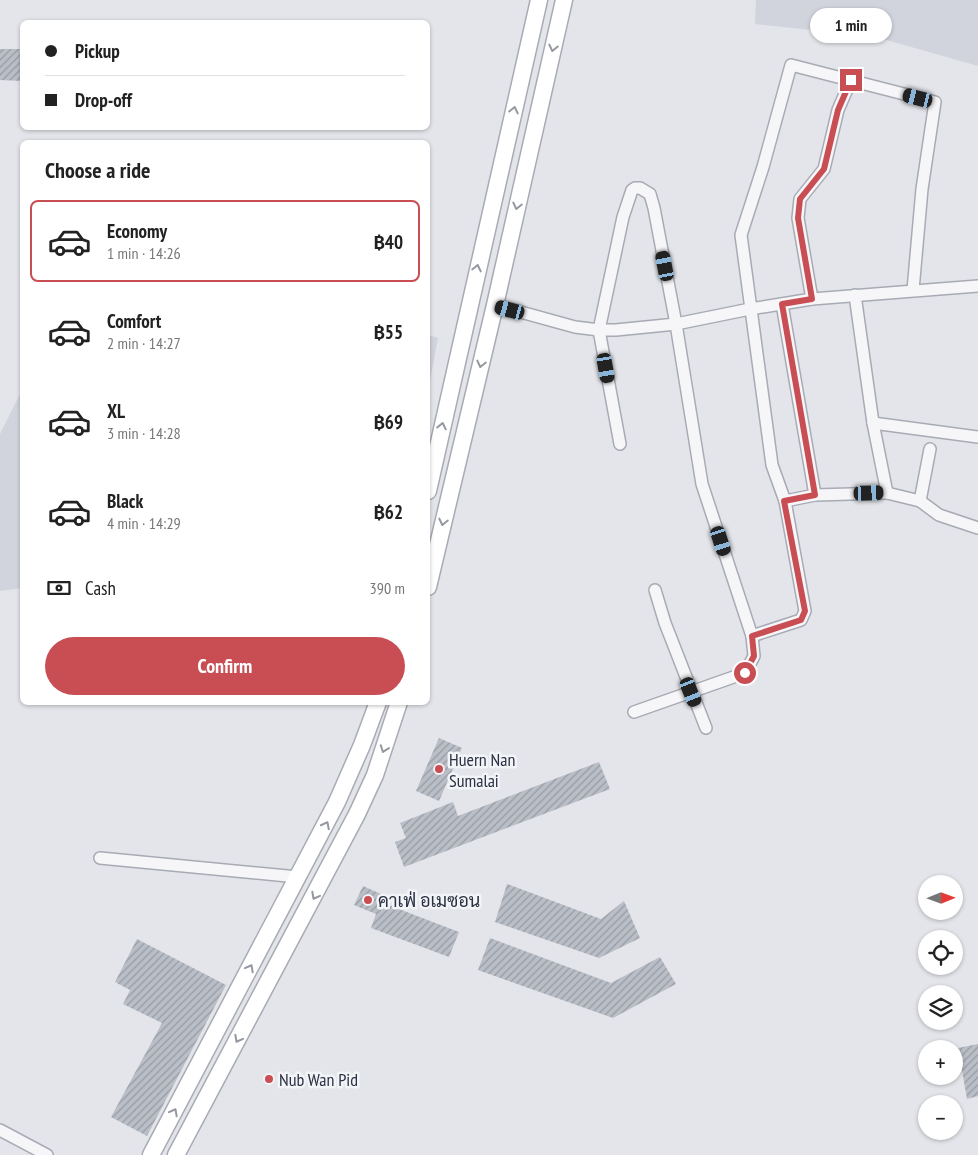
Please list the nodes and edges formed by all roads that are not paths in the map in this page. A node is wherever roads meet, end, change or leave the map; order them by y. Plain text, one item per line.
1 (539, 0) edge
2 (564, 0) edge
3 (851, 80) junction
4 (978, 286) edge
5 (913, 290) junction
6 (855, 295) junction
7 (812, 299) junction
8 (782, 304) junction
9 (495, 305) junction
10 (750, 309) junction
11 (676, 324) junction
12 (599, 330) junction
13 (873, 423) junction
14 (978, 437) edge
15 (620, 444) dead end
16 (930, 449) dead end
17 (430, 482) edge
18 (887, 493) junction
19 (815, 495) junction
20 (784, 501) junction
21 (920, 502) junction
22 (978, 528) edge
23 (430, 579) edge
24 (655, 590) dead end
25 (752, 636) junction
26 (691, 692) junction
27 (377, 705) edge
28 (398, 705) edge
29 (634, 712) dead end
30 (706, 728) dead end
31 (100, 858) dead end
32 (298, 877) junction
33 (0, 1130) edge
34 (47, 1155) edge
35 (151, 1155) edge
36 (176, 1155) edge

17 -> 1 main road
2 -> 9 main road
3 - 5 street
3 - 7 street
3 - 10 street
4 - 5 street
5 - 6 street
6 - 7 street
6 - 13 street
7 - 8 street
8 - 10 street
8 - 19 street
9 - 12 street
9 -> 23 main road
10 - 11 street
10 - 20 street
11 - 12 street
11 - 12 street
11 - 25 street
12 - 15 street
13 - 14 street
13 - 18 street
16 - 21 street
18 - 19 street
18 - 21 street
19 - 20 street
20 - 25 street
21 - 22 street
24 - 26 street
25 - 26 street
26 - 29 street
26 - 30 street
32 -> 27 main road
28 -> 36 main road
31 - 32 street
35 -> 32 main road
33 - 34 street

